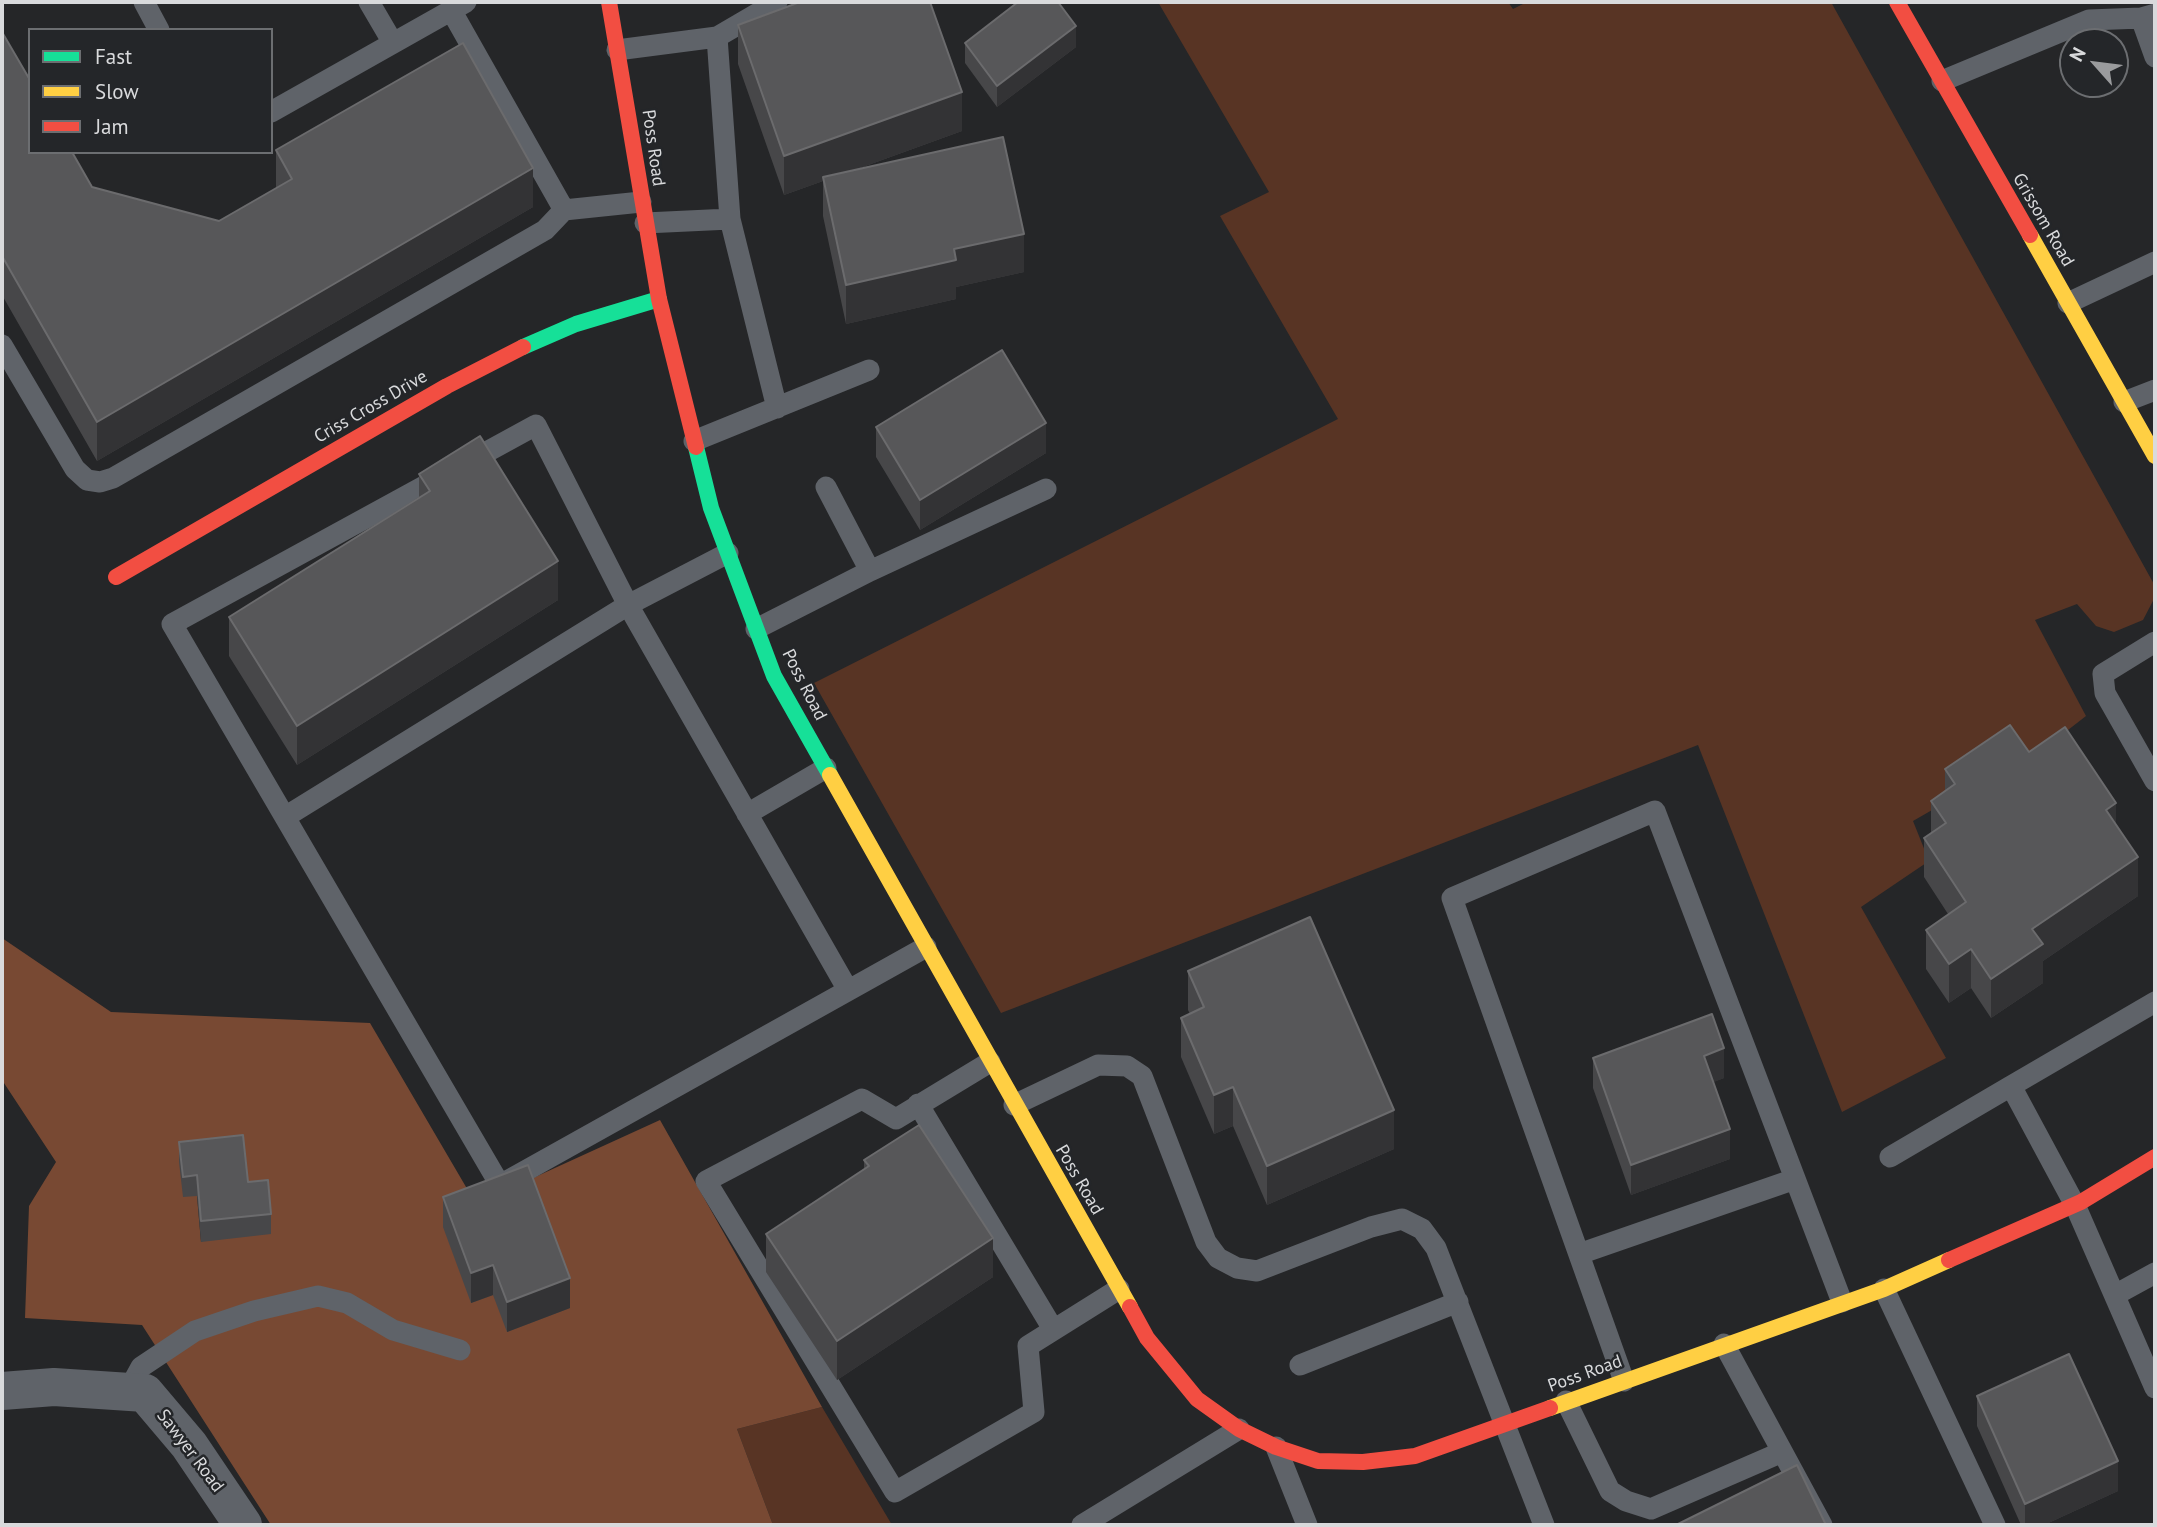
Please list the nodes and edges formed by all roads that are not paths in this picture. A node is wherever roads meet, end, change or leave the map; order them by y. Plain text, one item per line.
1 (144, 2) edge
2 (369, 2) edge
3 (609, 2) edge
4 (777, 2) edge
5 (1897, 2) edge
6 (458, 6) edge
7 (2148, 16) edge
8 (158, 28) edge
9 (717, 37) junction
10 (393, 43) junction
11 (617, 50) junction
12 (2155, 57) edge
13 (1942, 81) junction
14 (273, 111) edge
15 (641, 202) junction
16 (564, 210) junction
17 (730, 219) junction
18 (645, 223) junction
19 (2155, 262) edge
20 (659, 299) junction
21 (2068, 303) junction
22 (2, 345) edge
23 (869, 370) dead end
24 (2155, 390) edge
25 (2124, 402) junction
26 (777, 408) junction
27 (694, 442) junction
28 (2155, 456) edge
29 (827, 487) dead end
30 (1046, 489) dead end
31 (727, 553) junction
32 (870, 571) junction
33 (116, 577) dead end
34 (628, 605) junction
35 (756, 629) junction
36 (2155, 642) edge
37 (826, 768) junction
38 (2155, 781) edge
39 (747, 814) junction
40 (285, 817) junction
41 (926, 947) junction
42 (848, 990) junction
43 (2155, 1002) edge
44 (990, 1062) junction
45 (2011, 1086) junction
46 (918, 1104) junction
47 (1014, 1105) junction
48 (1890, 1157) dead end
49 (2155, 1157) edge
50 (1795, 1179) junction
51 (2076, 1205) junction
52 (1579, 1254) junction
53 (2155, 1273) edge
54 (1119, 1289) junction
55 (1884, 1289) junction
56 (2115, 1295) junction
57 (1458, 1302) junction
58 (1842, 1302) junction
59 (1053, 1329) junction
60 (1724, 1344) junction
61 (460, 1350) dead end
62 (1300, 1365) dead end
63 (1625, 1381) junction
64 (2155, 1388) edge
65 (2, 1391) edge
66 (134, 1392) junction
67 (1566, 1401) junction
68 (1506, 1423) junction
69 (1239, 1429) junction
70 (1276, 1447) junction
71 (1782, 1452) junction
72 (1090, 1520) edge
73 (243, 1525) edge
74 (1307, 1525) edge
75 (1544, 1525) edge
76 (1822, 1525) edge
77 (1995, 1525) edge

1 - 8 lane
2 - 10 lane
3 - 11 street, Poss Road
4 - 9 lane
5 - 13 street, Grissom Road
6 - 10 lane
6 - 16 lane
7 - 12 lane
7 - 13 lane
9 - 11 lane
9 - 17 lane
10 - 14 lane
11 - 15 street, Poss Road
13 - 21 street, Grissom Road
15 - 16 lane
15 - 18 street, Poss Road
16 - 22 lane
17 - 18 lane
17 - 26 lane
18 - 20 street, Poss Road
19 - 21 lane
20 - 27 street, Poss Road
20 - 33 street, Criss Cross Drive
21 - 25 street, Grissom Road
23 - 26 lane
24 - 25 lane
25 - 28 street, Grissom Road
26 - 27 lane
27 - 31 street, Poss Road
29 - 32 lane
30 - 32 lane
31 - 34 lane
31 - 35 street, Poss Road
32 - 35 lane
34 - 39 lane
34 - 40 lane
34 - 40 lane
35 - 37 street, Poss Road
36 - 38 lane
37 - 39 lane
37 - 41 street, Poss Road
39 - 42 lane
40 - 42 lane
41 - 42 lane
41 - 44 street, Poss Road
43 - 45 lane
44 - 46 lane
44 - 47 street, Poss Road
45 - 48 lane
45 - 51 lane
46 - 59 lane
46 - 59 lane
47 - 54 street, Poss Road
47 - 57 lane
49 - 51 street, Poss Road
50 - 52 lane
50 - 52 lane
50 - 58 lane
51 - 55 street, Poss Road
51 - 56 lane
52 - 63 lane
53 - 56 lane
54 - 59 lane
54 - 69 street, Poss Road
55 - 58 street, Poss Road
55 - 77 lane
56 - 64 lane
57 - 62 lane
57 - 68 lane
58 - 60 street, Poss Road
60 - 63 street, Poss Road
60 - 71 lane
61 - 66 lane
63 - 67 street, Poss Road
65 - 66 street
66 - 73 street, Sawyer Road
67 - 68 street, Poss Road
67 - 71 lane
68 - 70 street, Poss Road
68 - 75 lane
69 - 70 street, Poss Road
69 - 72 lane
70 - 74 lane
71 - 76 lane

